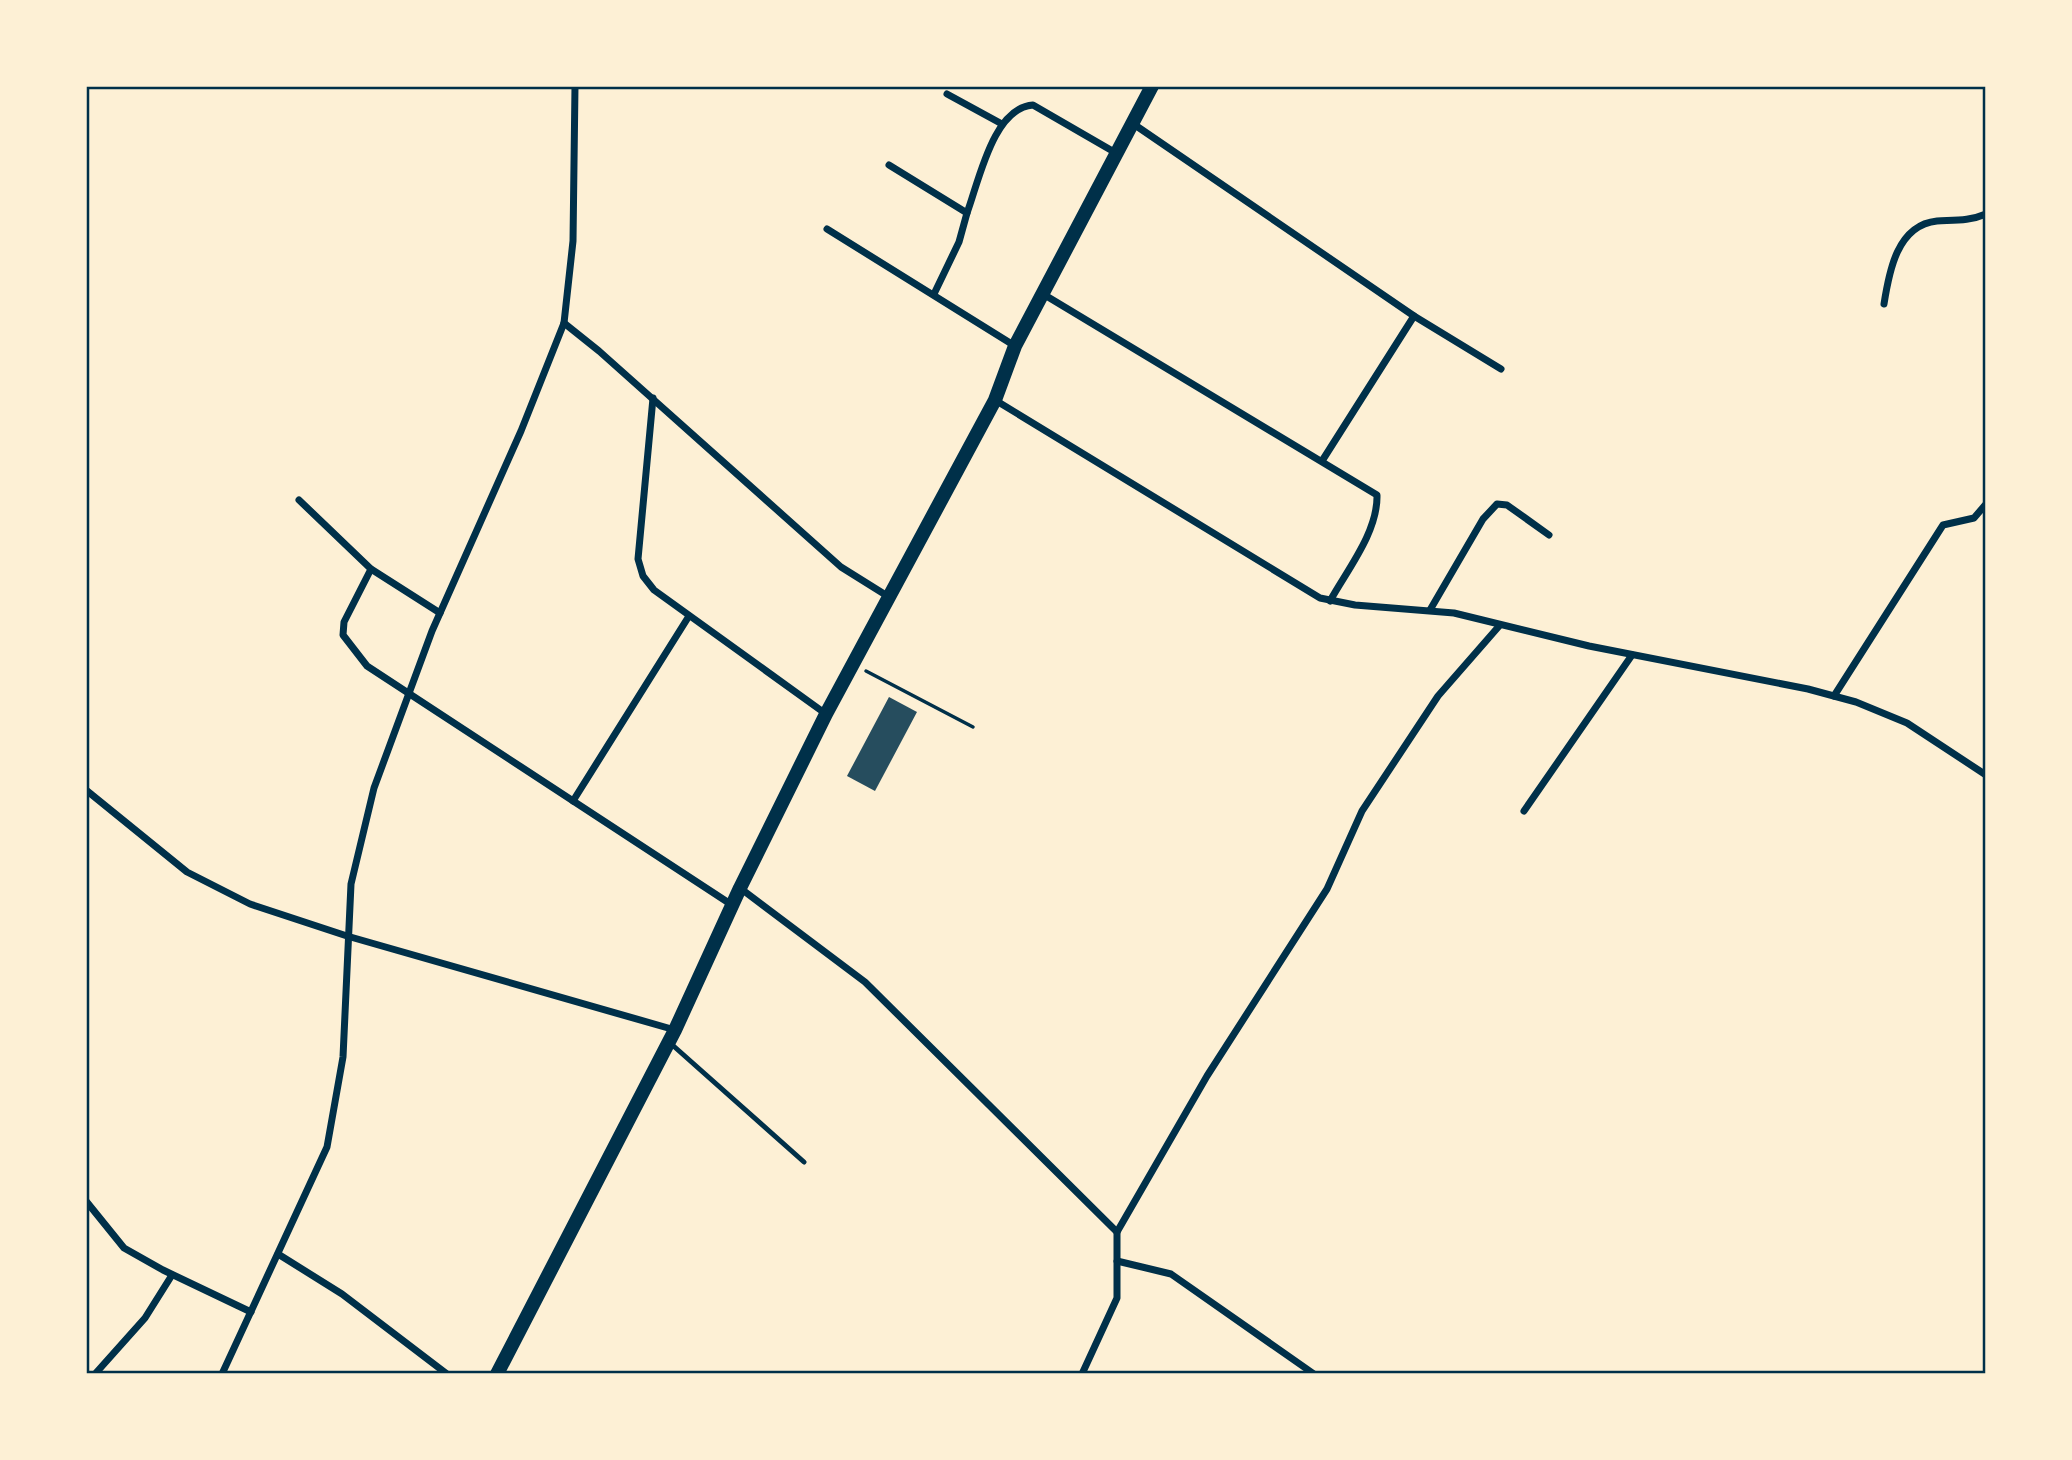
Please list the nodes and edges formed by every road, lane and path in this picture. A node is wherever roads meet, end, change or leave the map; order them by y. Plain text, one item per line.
1 (575, 86) edge
2 (1152, 86) edge
3 (947, 94) dead end
4 (1132, 123) junction
5 (1003, 124) junction
6 (1116, 153) junction
7 (889, 165) dead end
8 (967, 213) junction
9 (1986, 214) edge
10 (827, 229) dead end
11 (1043, 293) junction
12 (934, 294) junction
13 (1884, 304) dead end
14 (1414, 316) junction
15 (564, 323) junction
16 (1015, 346) junction
17 (1502, 369) dead end
18 (653, 398) junction
19 (995, 400) junction
20 (1322, 461) junction
21 (299, 500) dead end
22 (1986, 504) edge
23 (1549, 535) dead end
24 (371, 569) junction
25 (890, 597) junction
26 (1330, 601) junction
27 (1430, 610) junction
28 (440, 613) junction
29 (689, 616) junction
30 (1500, 625) junction
31 (1632, 655) junction
32 (854, 665) junction
33 (408, 694) junction
34 (1834, 696) junction
35 (826, 714) junction
36 (973, 727) dead end
37 (1986, 775) edge
38 (86, 790) edge
39 (573, 801) junction
40 (1524, 811) dead end
41 (740, 888) junction
42 (732, 905) junction
43 (347, 936) junction
44 (672, 1036) junction
45 (804, 1162) dead end
46 (86, 1201) edge
47 (1117, 1232) junction
48 (278, 1254) junction
49 (1117, 1261) junction
50 (172, 1275) junction
51 (251, 1311) junction
52 (95, 1374) edge
53 (222, 1374) edge
54 (447, 1374) edge
55 (497, 1374) edge
56 (1082, 1374) edge
57 (1314, 1374) edge

1 - 15 street
2 - 4 main road
3 - 5 street
4 - 6 main road
4 - 14 street
5 - 6 street
5 - 8 street
6 - 11 main road
7 - 8 street
8 - 12 street
9 - 13 street
10 - 12 street
11 - 16 main road
11 - 20 street
12 - 16 street
14 - 17 street
14 - 20 street
15 - 18 street
15 - 28 street
16 - 19 main road
18 - 25 street
18 - 29 street
19 - 25 main road
19 - 26 street
20 - 26 street
21 - 24 street
22 - 34 street
23 - 27 street
24 - 28 street
24 - 33 street
25 - 32 main road
26 - 27 street
27 - 30 street
28 - 33 street
29 - 35 street
29 - 39 street
30 - 31 street
30 - 47 street
31 - 34 street
31 - 40 street
32 - 35 main road
32 - 36 path
33 - 39 street
33 - 43 street
34 - 37 street
35 - 41 main road
38 - 43 street
39 - 42 street
41 - 42 main road
41 - 47 street
42 - 44 main road
43 - 44 street
43 - 48 street
44 - 45 lane
44 - 55 main road
46 - 50 street
47 - 49 street
48 - 51 street
48 - 54 street
49 - 56 street
49 - 57 street
50 - 51 street
50 - 52 street
51 - 53 street

